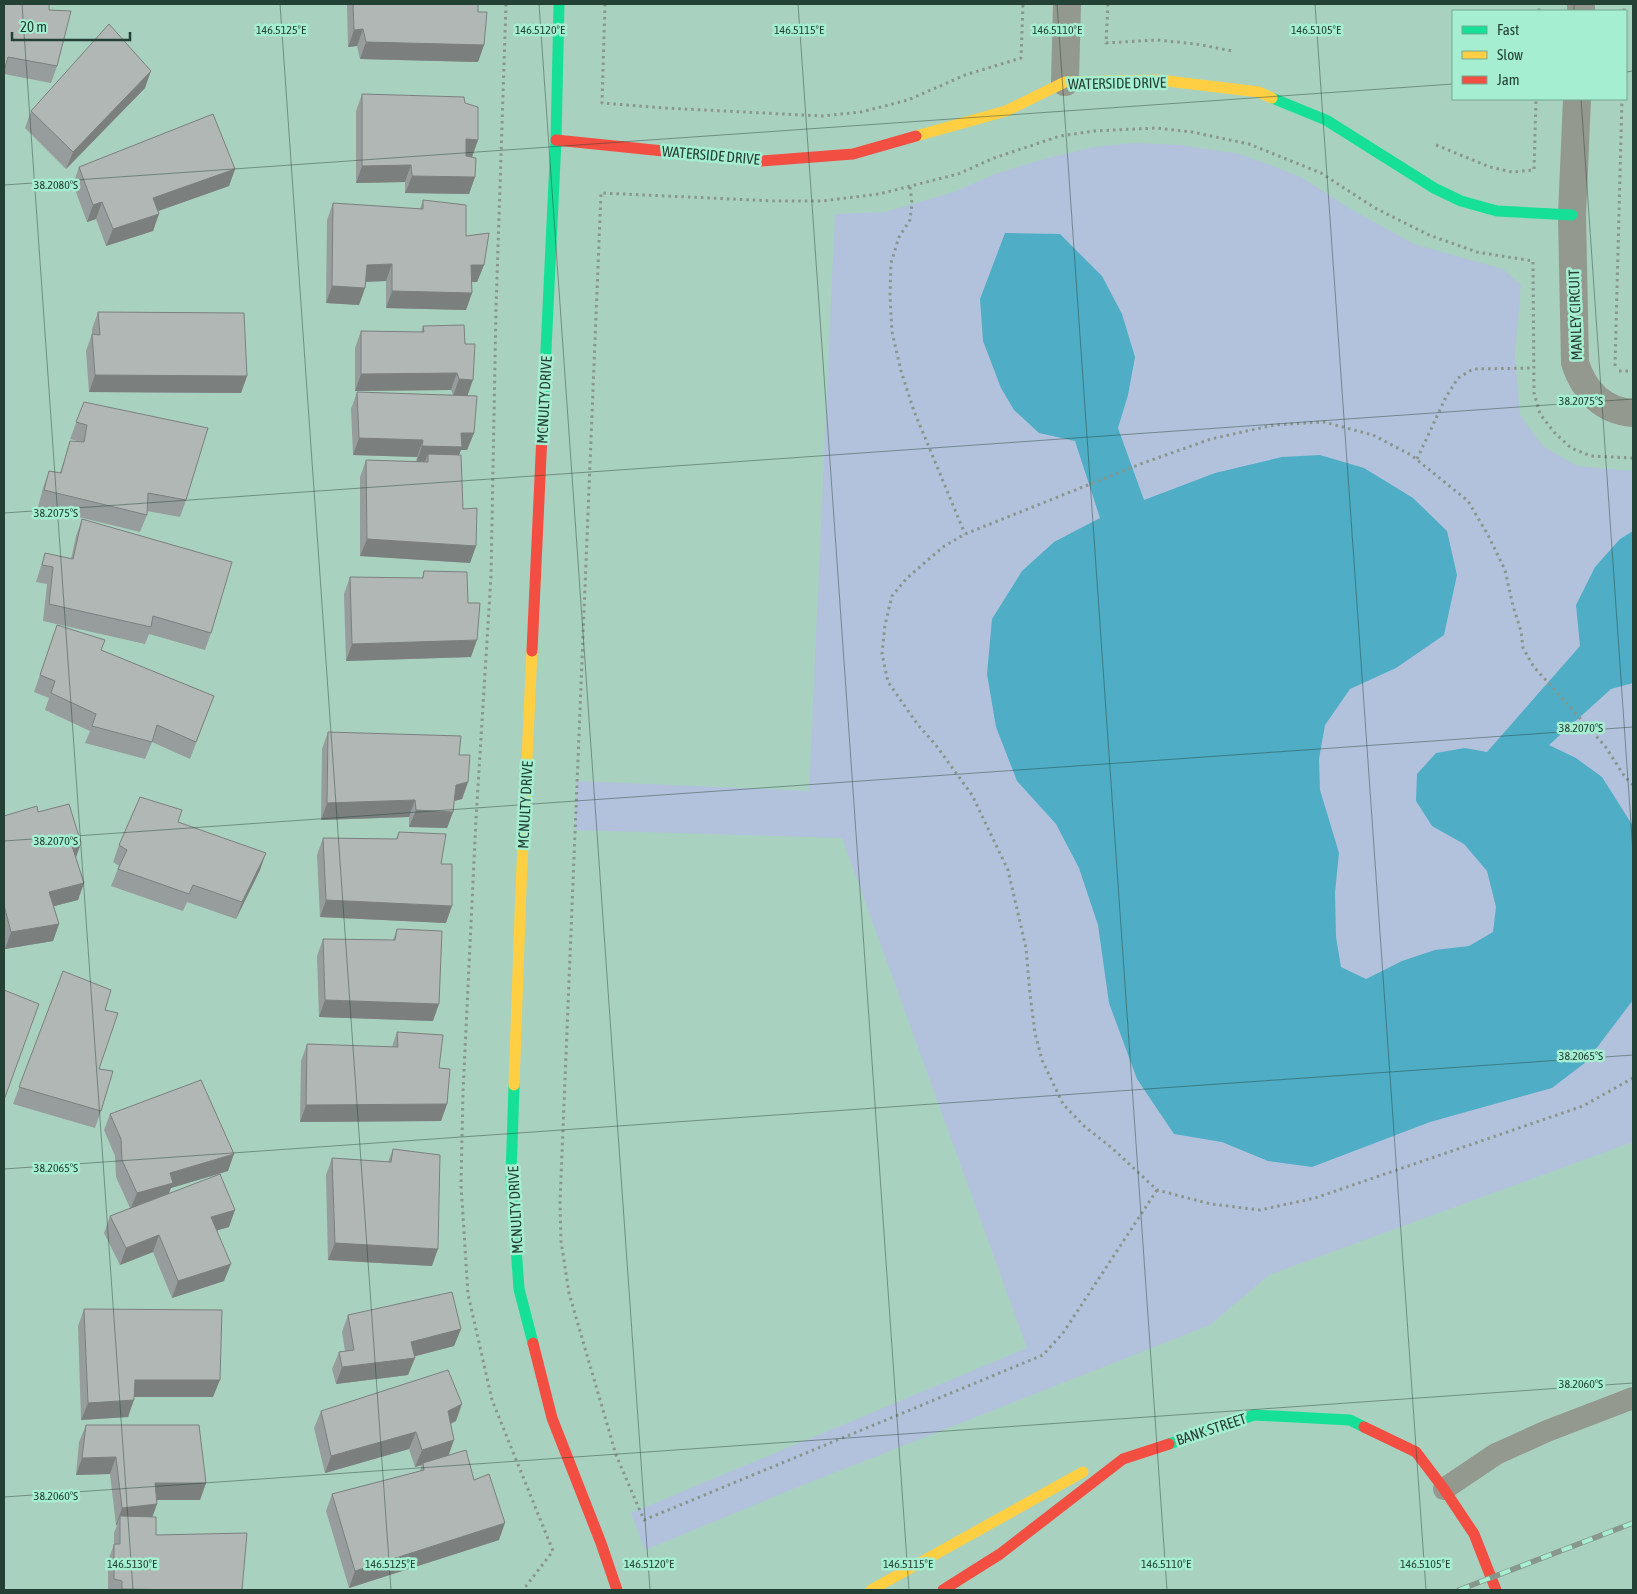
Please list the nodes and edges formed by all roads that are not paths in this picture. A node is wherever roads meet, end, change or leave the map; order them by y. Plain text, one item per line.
1 (560, 4) edge
2 (1067, 4) edge
3 (1064, 82) junction
4 (1577, 100) edge
5 (556, 140) junction
6 (1572, 215) junction
7 (1633, 413) edge
8 (1633, 1398) edge
9 (1122, 1458) junction
10 (1444, 1488) junction
11 (617, 1590) edge
12 (871, 1590) edge
13 (943, 1590) edge
14 (1496, 1590) edge

1 - 5 street, MCNULTY DRIVE
2 - 3 street
3 - 5 street, WATERSIDE DRIVE
3 - 6 street, WATERSIDE DRIVE
4 - 6 street, MANLEY CIRCUIT
5 - 11 street, MCNULTY DRIVE
6 - 7 street, MANLEY CIRCUIT
8 - 10 lane
9 - 10 street, BANK STREET
9 - 12 street
9 - 13 street, BANK STREET
10 - 14 street, BANK STREET

